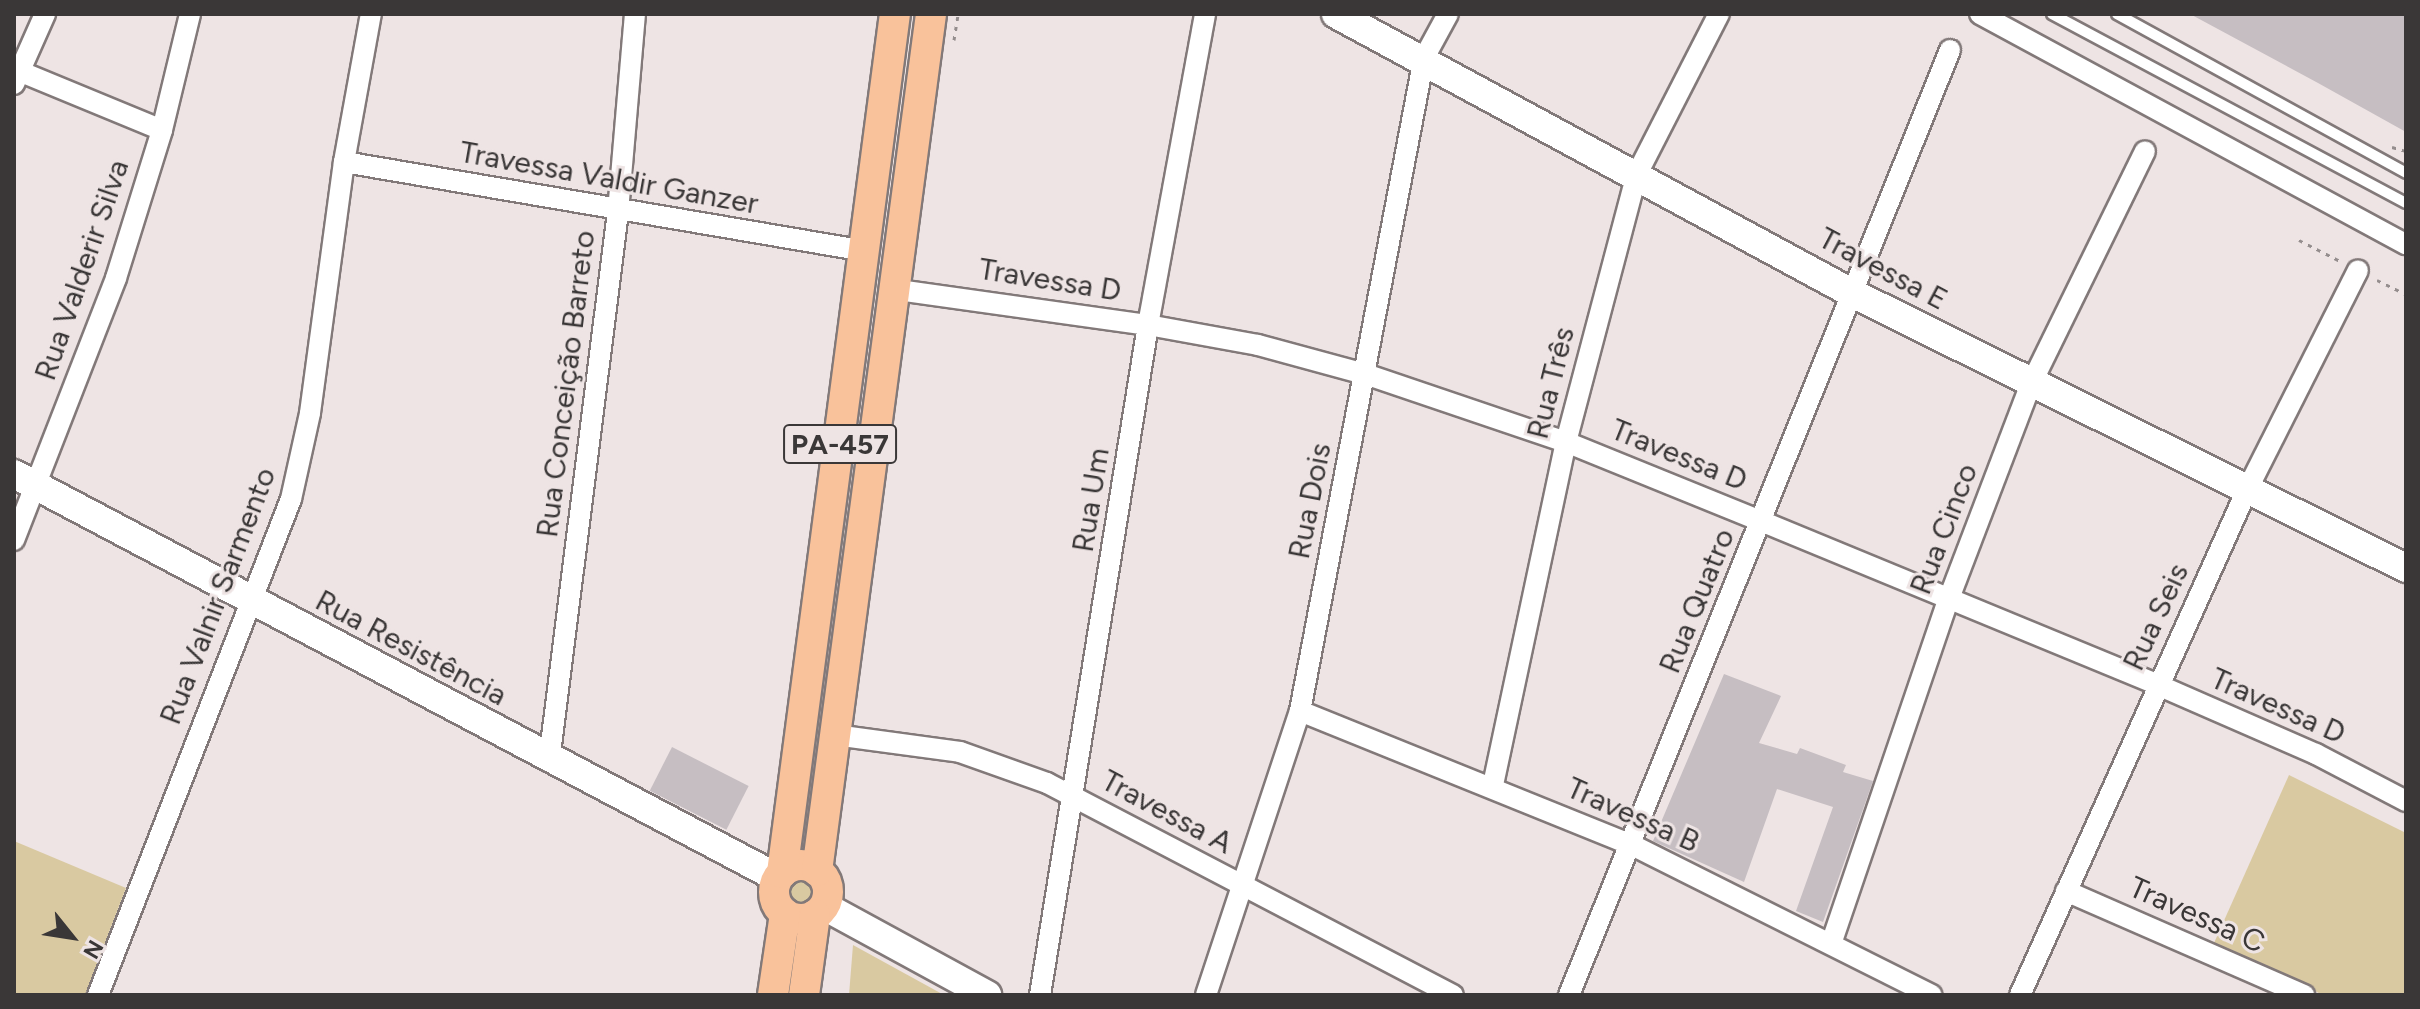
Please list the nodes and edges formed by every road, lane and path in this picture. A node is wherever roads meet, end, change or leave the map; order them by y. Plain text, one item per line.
1 (45, 14) edge
2 (190, 14) edge
3 (371, 14) edge
4 (635, 14) edge
5 (895, 14) edge
6 (931, 14) edge
7 (1205, 14) edge
8 (1336, 14) edge
9 (1448, 14) edge
10 (1719, 14) edge
11 (1980, 14) edge
12 (2052, 14) edge
13 (2117, 14) edge
14 (1950, 50) dead end
15 (1424, 58) junction
16 (16, 74) edge
17 (162, 130) junction
18 (2145, 151) dead end
19 (344, 162) junction
20 (2406, 173) edge
21 (1637, 174) junction
22 (2405, 199) edge
23 (618, 212) junction
24 (2406, 244) edge
25 (865, 251) junction
26 (2358, 270) dead end
27 (891, 289) junction
28 (1850, 292) junction
29 (1148, 325) junction
30 (1365, 374) junction
31 (2031, 384) junction
32 (1566, 442) junction
33 (24, 480) edge
34 (2247, 490) junction
35 (1761, 521) junction
36 (14, 540) edge
37 (2406, 568) edge
38 (249, 600) junction
39 (1948, 601) junction
40 (2158, 685) junction
41 (1300, 711) junction
42 (835, 735) junction
43 (549, 761) junction
44 (1493, 785) junction
45 (1075, 798) junction
46 (2406, 801) edge
47 (1632, 845) junction
48 (817, 871) junction
49 (780, 876) junction
50 (1245, 887) junction
51 (2066, 891) junction
52 (820, 910) junction
53 (785, 914) junction
54 (1832, 941) junction
55 (98, 995) edge
56 (773, 995) edge
57 (804, 995) edge
58 (987, 995) edge
59 (1040, 995) edge
60 (1206, 995) edge
61 (1453, 995) edge
62 (1569, 995) edge
63 (1932, 995) edge
64 (2020, 995) edge
65 (2304, 995) edge

1 - 16 street
2 - 17 street, Rua Valderir Silva
3 - 19 street, Rua Valnir Sarmento
4 - 23 street, Rua Conceição Barreto
5 - 25 main road, PA-457
6 - 27 main road, PA-457
7 - 29 street, Rua Um
8 - 15 street, Travessa E
9 - 15 street, Rua Dois
10 - 21 street, Rua Três
11 - 24 street
12 - 22 lane
13 - 20 lane
14 - 28 street, Rua Quatro
15 - 21 street, Travessa E
15 - 30 street, Rua Dois
16 - 17 street
17 - 33 street, Rua Valderir Silva
18 - 31 street, Rua Cinco
19 - 23 street, Travessa Valdir Ganzer
19 - 38 street, Rua Valnir Sarmento
21 - 28 street, Travessa E
21 - 32 street, Rua Três
23 - 25 street, Travessa Valdir Ganzer
23 - 43 street, Rua Conceição Barreto
25 - 49 main road, PA-457
26 - 34 street, Rua Seis
27 - 29 street, Travessa D
27 - 42 main road, PA-457
28 - 31 street, Travessa E
28 - 35 street, Rua Quatro
29 - 30 street, Travessa D
29 - 45 street, Rua Um
30 - 32 street, Travessa D
30 - 41 street, Rua Dois
31 - 34 street, Travessa E
31 - 39 street, Rua Cinco
32 - 35 street, Travessa D
32 - 44 street, Rua Três
33 - 36 street, Rua Valderir Silva
33 - 38 street, Rua Resistência
34 - 37 street, Travessa E
34 - 40 street, Rua Seis
35 - 39 street, Travessa D
35 - 47 street, Rua Quatro
38 - 43 street, Rua Resistência
38 - 55 street, Rua Valnir Sarmento
39 - 40 street, Travessa D
39 - 54 street, Rua Cinco
40 - 46 street, Travessa D
40 - 51 street, Rua Seis
41 - 44 street, Travessa B
41 - 50 street, Rua Dois
42 - 45 street, Travessa A
42 - 48 main road, PA-457
43 - 49 street, Rua Resistência
44 - 47 street, Travessa B
45 - 50 street, Travessa A
45 - 59 street, Rua Um
47 - 54 street, Travessa B
47 - 62 street, Rua Quatro
48 - 49 main road
48 - 52 main road, PA-457
49 - 53 main road, PA-457
50 - 60 street, Rua Dois
50 - 61 street, Travessa A
51 - 64 street, Rua Seis
51 - 65 street, Travessa C
52 - 53 main road
52 - 57 main road, PA-457
52 - 58 street
53 - 56 main road, PA-457
54 - 63 street, Travessa B

